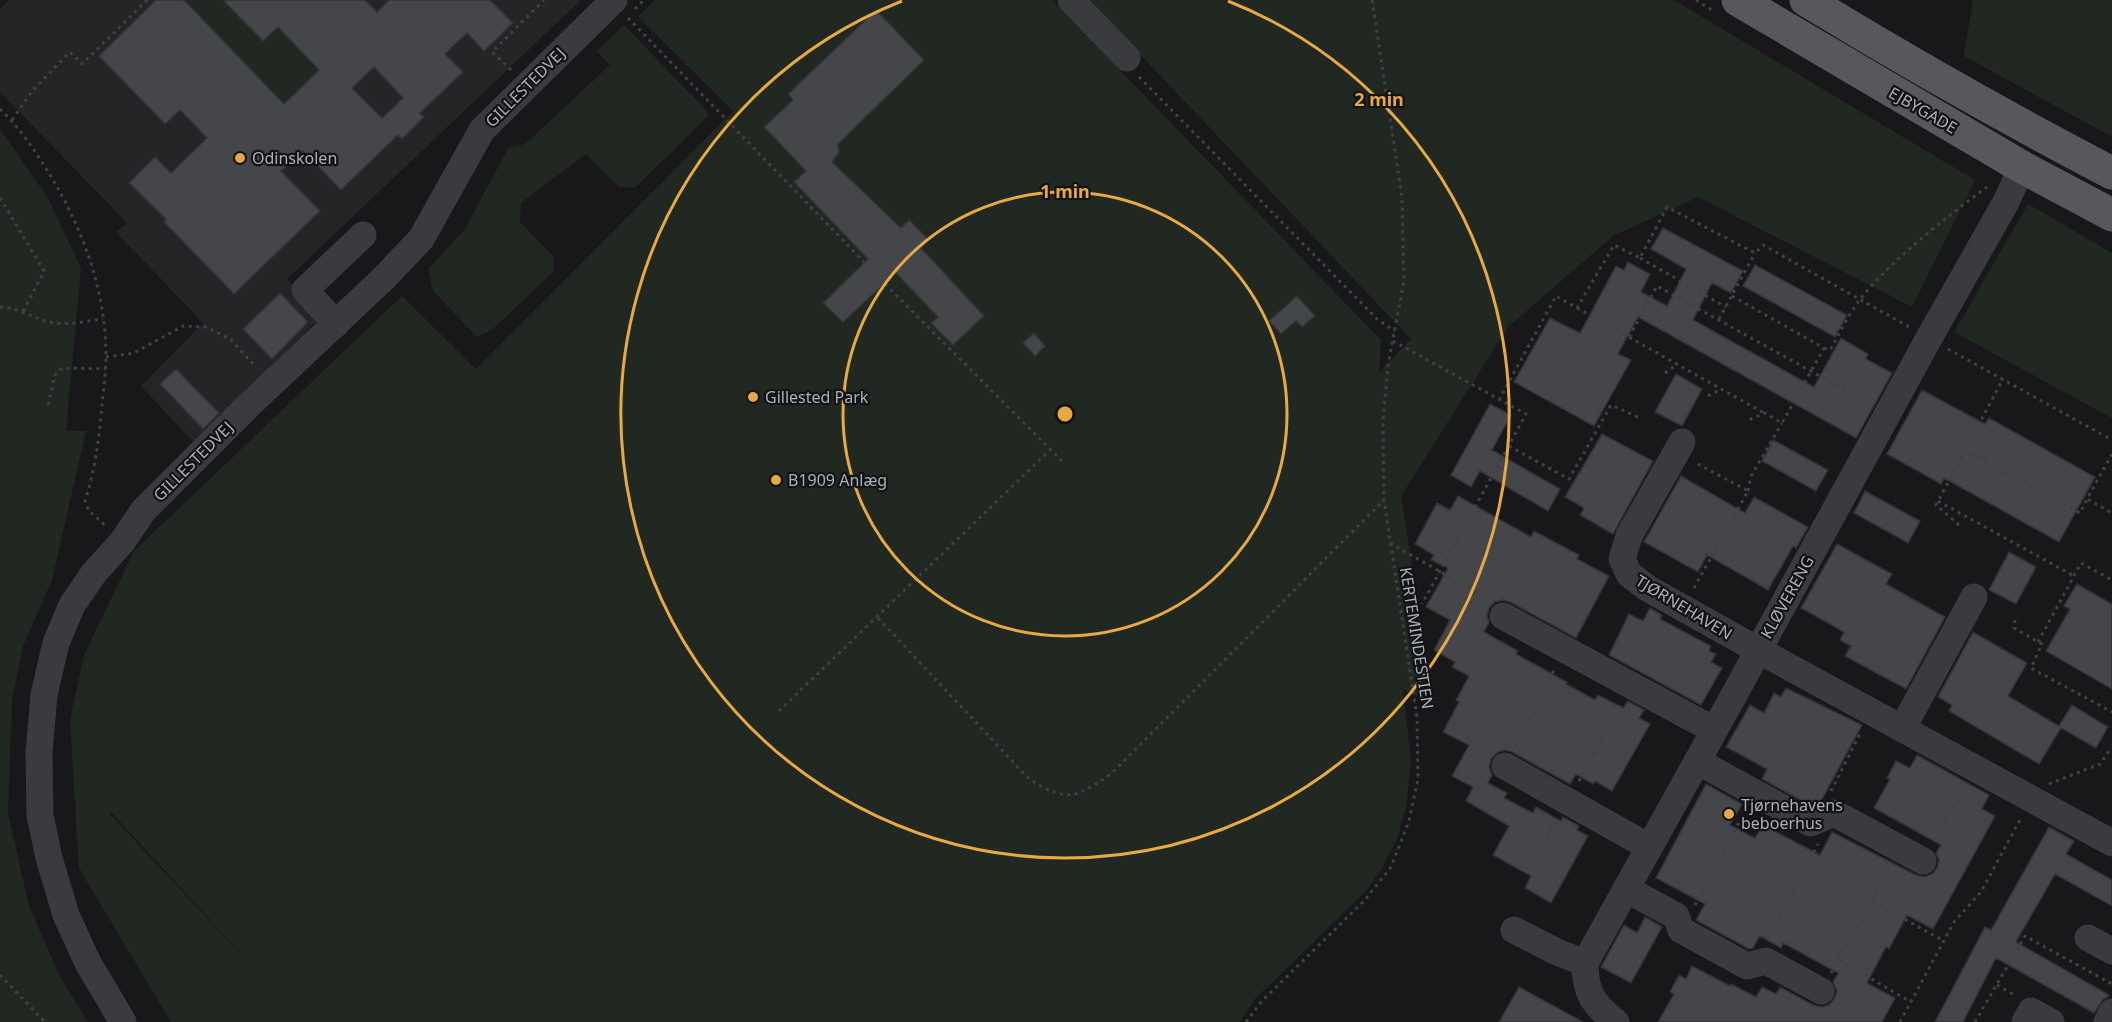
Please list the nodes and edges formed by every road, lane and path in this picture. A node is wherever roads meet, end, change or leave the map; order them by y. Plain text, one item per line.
1 (147, 0) edge
2 (544, 0) edge
3 (1071, 0) edge
4 (1372, 0) edge
5 (1738, 0) edge
6 (1806, 0) edge
7 (620, 9) edge
8 (1130, 64) joint
9 (525, 86) junction
10 (0, 109) edge
11 (12, 120) junction
12 (2030, 130) junction
13 (2022, 167) junction
14 (2112, 174) edge
15 (2112, 190) edge
16 (0, 198) edge
17 (2112, 215) edge
18 (363, 235) dead end
19 (1755, 253) junction
20 (1640, 258) junction
21 (864, 262) dead end
22 (885, 284) dead end
23 (1732, 296) junction
24 (1860, 299) junction
25 (0, 307) edge
26 (1726, 307) junction
27 (1577, 308) junction
28 (23, 312) junction
29 (104, 319) junction
30 (1719, 319) junction
31 (336, 324) junction
32 (1395, 331) junction
33 (1629, 337) junction
34 (1929, 338) junction
35 (1393, 341) junction
36 (1824, 348) junction
37 (106, 357) junction
38 (1678, 364) junction
39 (105, 369) junction
40 (1811, 371) junction
41 (1665, 373) dead end
42 (2003, 379) junction
43 (272, 384) junction
44 (1721, 389) junction
45 (1847, 390) dead end
46 (1708, 396) dead end
47 (1500, 400) junction
48 (48, 405) dead end
49 (1765, 413) junction
50 (1640, 418) dead end
51 (1749, 420) dead end
52 (1782, 423) junction
53 (2112, 440) edge
54 (1509, 446) junction
55 (1679, 447) joint
56 (1050, 450) junction
57 (1965, 450) junction
58 (2112, 454) edge
59 (1065, 464) dead end
60 (1748, 491) junction
61 (2087, 499) junction
62 (1384, 500) junction
63 (1938, 501) junction
64 (2112, 513) edge
65 (1959, 525) dead end
66 (122, 542) junction
67 (1390, 543) junction
68 (1441, 571) junction
69 (2074, 576) junction
70 (2112, 580) edge
71 (1974, 597) dead end
72 (1422, 604) dead end
73 (1682, 608) junction
74 (1503, 616) joint
75 (878, 618) junction
76 (2015, 620) dead end
77 (2037, 642) junction
78 (1565, 650) junction
79 (1758, 650) junction
80 (1631, 686) junction
81 (779, 711) dead end
82 (1871, 712) junction
83 (2112, 712) edge
84 (1902, 729) junction
85 (1713, 730) junction
86 (2112, 747) edge
87 (2107, 756) junction
88 (2112, 759) edge
89 (1697, 761) junction
90 (1505, 766) joint
91 (1974, 768) junction
92 (1755, 793) junction
93 (2032, 800) junction
94 (1568, 801) junction
95 (1825, 817) junction
96 (2112, 843) edge
97 (1649, 847) junction
98 (1912, 855) junction
99 (1528, 870) dead end
100 (1626, 889) junction
101 (1872, 901) junction
102 (1514, 930) dead end
103 (1681, 930) junction
104 (2088, 938) dead end
105 (1944, 941) junction
106 (2112, 951) edge
107 (1839, 960) junction
108 (1585, 963) junction
109 (1756, 964) junction
110 (0, 975) edge
111 (2112, 984) edge
112 (1821, 991) joint
113 (1911, 1002) junction
114 (2112, 1012) edge
115 (45, 1022) edge
116 (123, 1022) edge
117 (1246, 1022) edge
118 (1616, 1022) edge
119 (1900, 1022) edge
120 (1975, 1022) edge
121 (2025, 1022) edge
122 (2051, 1022) edge
123 (2107, 1022) edge

1 - 11 path
2 - 9 path
3 - 8 street
4 - 32 path, KERTEMINDESTIEN
5 - 13 main road, EJBYGADE
6 - 12 main road
7 - 9 street, GILLESTEDVEJ
7 - 21 path
8 - 32 path
9 - 31 street, GILLESTEDVEJ
10 - 11 path
11 - 29 path
12 - 13 main road
12 - 14 main road
13 - 15 main road
13 - 17 main road, EJBYGADE
13 - 24 path
13 - 34 street, KLØVERENG
16 - 28 path
18 - 31 street
19 - 20 path
19 - 23 path
19 - 24 path
20 - 26 path
20 - 27 path
22 - 56 path
23 - 26 path
23 - 36 path
24 - 34 path
24 - 36 path
25 - 28 path
26 - 30 path
27 - 33 path
27 - 47 path
28 - 29 path
29 - 37 path
30 - 33 path
30 - 40 path
31 - 43 street, GILLESTEDVEJ
32 - 35 path, KERTEMINDESTIEN
33 - 38 path
34 - 42 path
34 - 79 street, KLØVERENG
35 - 47 path
35 - 62 path, KERTEMINDESTIEN
36 - 40 path
37 - 39 path
37 - 43 path
38 - 41 path
38 - 44 path
39 - 48 path
39 - 66 path
40 - 45 path
40 - 52 path
42 - 53 path
42 - 57 path
43 - 66 street, GILLESTEDVEJ
44 - 46 path
44 - 49 path
47 - 54 path
49 - 51 path
49 - 52 path
50 - 54 path
52 - 60 path
54 - 68 path
55 - 60 path
55 - 73 street, TJØRNEHAVEN
56 - 59 path
56 - 75 path
57 - 61 path
57 - 63 path
58 - 61 path
60 - 73 path
61 - 64 path
62 - 67 path, KERTEMINDESTIEN
62 - 75 path
63 - 65 path
63 - 69 path
66 - 116 street, GILLESTEDVEJ
67 - 68 path
67 - 117 path, KERTEMINDESTIEN
68 - 72 path
68 - 74 path
69 - 70 path
69 - 77 path
71 - 84 street
73 - 79 street, TJØRNEHAVEN
74 - 78 street
75 - 81 path
76 - 77 path
77 - 83 path
78 - 80 street
78 - 90 path
79 - 82 street, TJØRNEHAVEN
79 - 85 street, KLØVERENG
80 - 85 street
80 - 94 path
82 - 84 street, TJØRNEHAVEN
82 - 95 path
84 - 91 street, TJØRNEHAVEN
85 - 89 street, KLØVERENG
86 - 87 path
87 - 88 path
87 - 93 path
89 - 92 street
89 - 97 street, KLØVERENG
90 - 94 street
91 - 93 street, TJØRNEHAVEN
91 - 98 path
92 - 95 street
92 - 103 path
93 - 96 street, TJØRNEHAVEN
93 - 105 path
94 - 97 street
94 - 99 path
95 - 98 street
95 - 109 path
97 - 100 street, KLØVERENG
98 - 101 path
100 - 103 street
100 - 108 street, KLØVERENG
101 - 105 path
101 - 107 path
102 - 108 street
103 - 109 street
104 - 106 street
105 - 113 path
107 - 112 path
107 - 113 path
108 - 118 street
109 - 112 street
110 - 115 path
111 - 120 path
113 - 119 path
114 - 123 street
121 - 122 street

